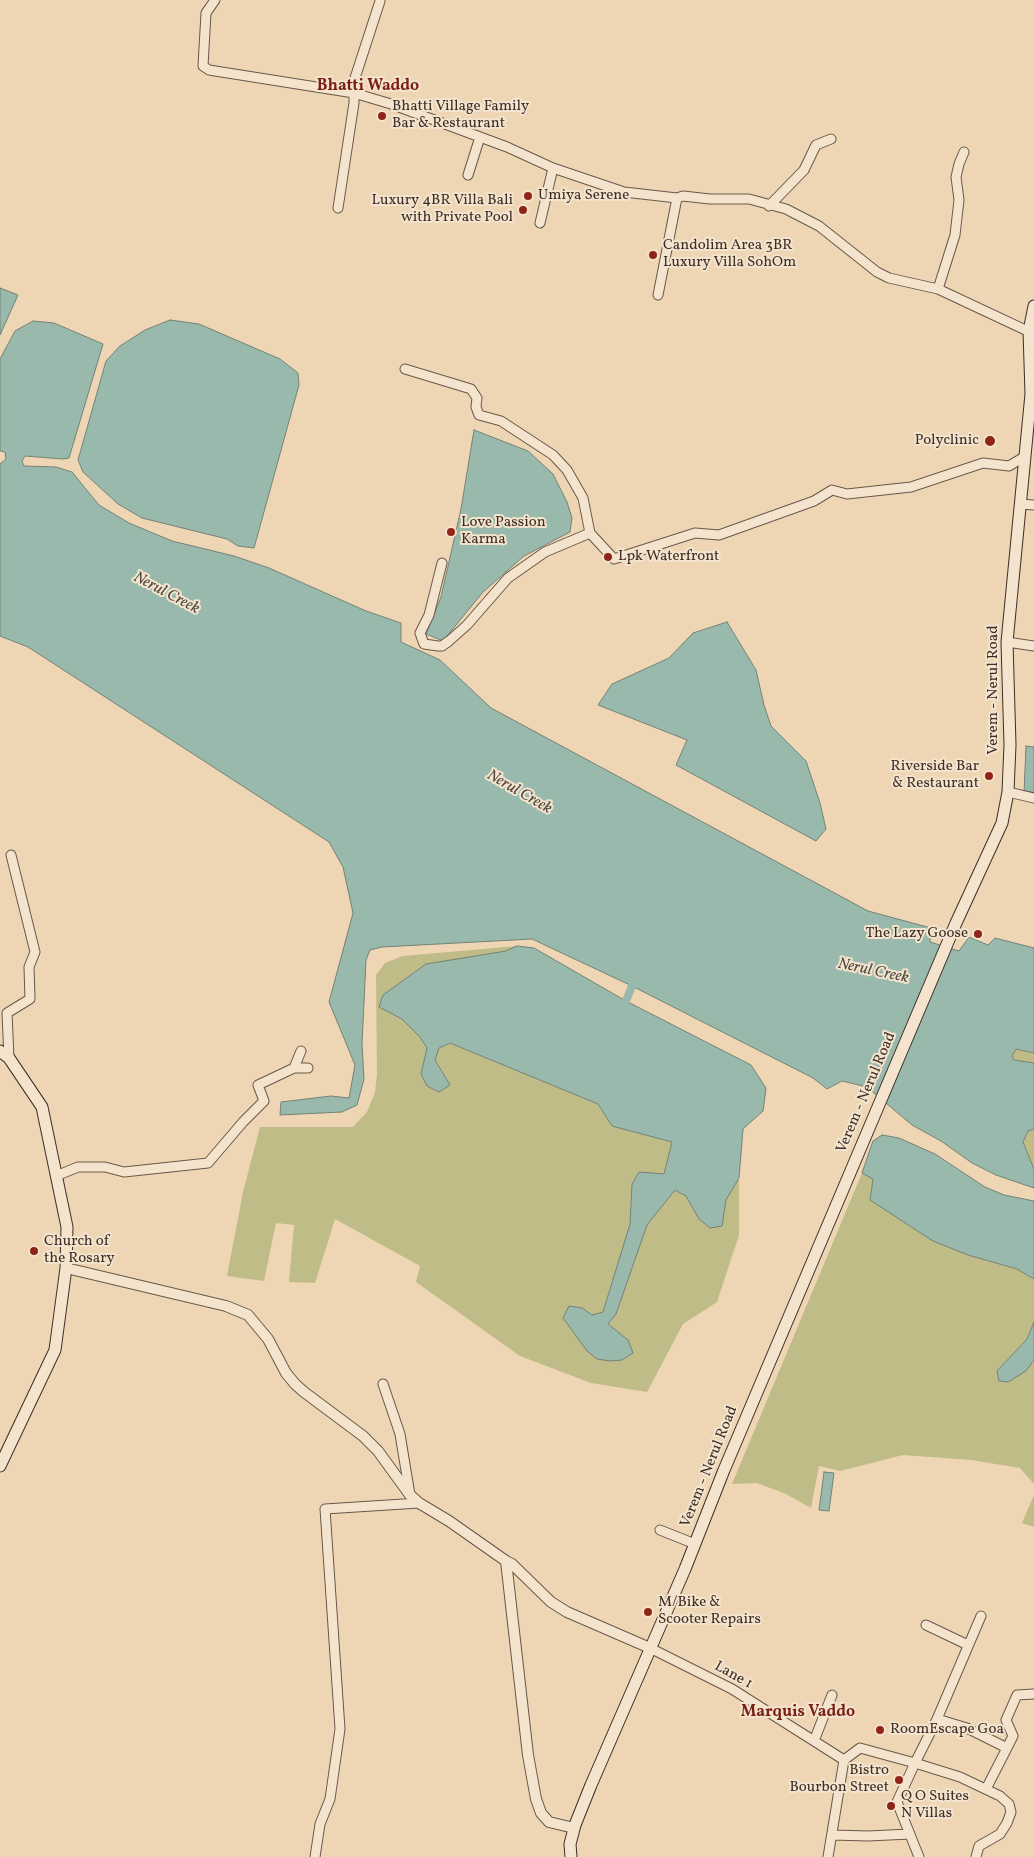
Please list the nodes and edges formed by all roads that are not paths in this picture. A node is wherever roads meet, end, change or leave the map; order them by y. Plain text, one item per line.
1 (215, 0) edge
2 (380, 2) dead end
3 (354, 93) junction
4 (480, 137) junction
5 (831, 139) dead end
6 (964, 152) dead end
7 (553, 168) junction
8 (468, 175) dead end
9 (677, 198) junction
10 (769, 206) junction
11 (338, 208) dead end
12 (540, 223) dead end
13 (938, 289) junction
14 (658, 295) dead end
15 (1034, 306) edge
16 (1031, 332) edge
17 (406, 369) dead end
18 (1024, 457) junction
19 (1020, 504) junction
20 (1034, 506) edge
21 (590, 533) junction
22 (442, 563) dead end
23 (1007, 642) junction
24 (1034, 646) edge
25 (1008, 792) junction
26 (1034, 798) edge
27 (11, 855) dead end
28 (302, 1051) dead end
29 (4, 1054) edge
30 (294, 1068) junction
31 (308, 1068) dead end
32 (56, 1176) junction
33 (66, 1268) junction
34 (383, 1384) dead end
35 (0, 1466) edge
36 (410, 1494) junction
37 (420, 1503) junction
38 (660, 1530) dead end
39 (695, 1544) junction
40 (506, 1561) junction
41 (981, 1616) dead end
42 (926, 1626) dead end
43 (968, 1645) junction
44 (650, 1648) junction
45 (1034, 1694) edge
46 (832, 1695) dead end
47 (937, 1719) junction
48 (814, 1741) junction
49 (1007, 1748) junction
50 (844, 1760) junction
51 (915, 1763) junction
52 (986, 1789) junction
53 (574, 1828) junction
54 (910, 1834) junction
55 (832, 1835) junction
56 (315, 1857) edge
57 (571, 1857) edge
58 (828, 1857) edge
59 (919, 1857) edge
60 (976, 1857) edge

1 - 3 street
2 - 3 street
3 - 4 street
3 - 11 street
4 - 7 street
4 - 8 street
5 - 10 street
6 - 13 street
7 - 9 street
7 - 12 street
9 - 10 street
9 - 14 street
10 - 13 street
13 - 16 street
15 - 16 main road, Verem - Nerul Road
16 - 18 main road, Verem - Nerul Road
17 - 21 street
18 - 19 main road, Verem - Nerul Road
18 - 21 street
19 - 20 street
19 - 23 main road, Verem - Nerul Road
21 - 22 street
23 - 24 street
23 - 25 main road, Verem - Nerul Road
25 - 26 street
25 - 39 main road, Verem - Nerul Road
27 - 29 street
28 - 30 street
29 - 32 main road
30 - 31 street
30 - 32 street
32 - 33 main road
33 - 35 main road
33 - 36 street
34 - 36 street
36 - 37 street
37 - 40 street
37 - 56 street
38 - 39 street
39 - 44 main road, Verem - Nerul Road
40 - 44 street
40 - 53 street
41 - 43 street
42 - 43 street
43 - 47 street
44 - 48 street, Lane 1
44 - 53 main road, Verem - Nerul Road
45 - 49 street
46 - 48 street
47 - 49 street
47 - 51 street
48 - 50 street, Lane 1
49 - 52 street
50 - 51 street
50 - 55 street
51 - 52 street
51 - 54 street
52 - 60 street
53 - 57 main road, Verem - Nerul Road
54 - 55 street
54 - 59 street
55 - 58 street

